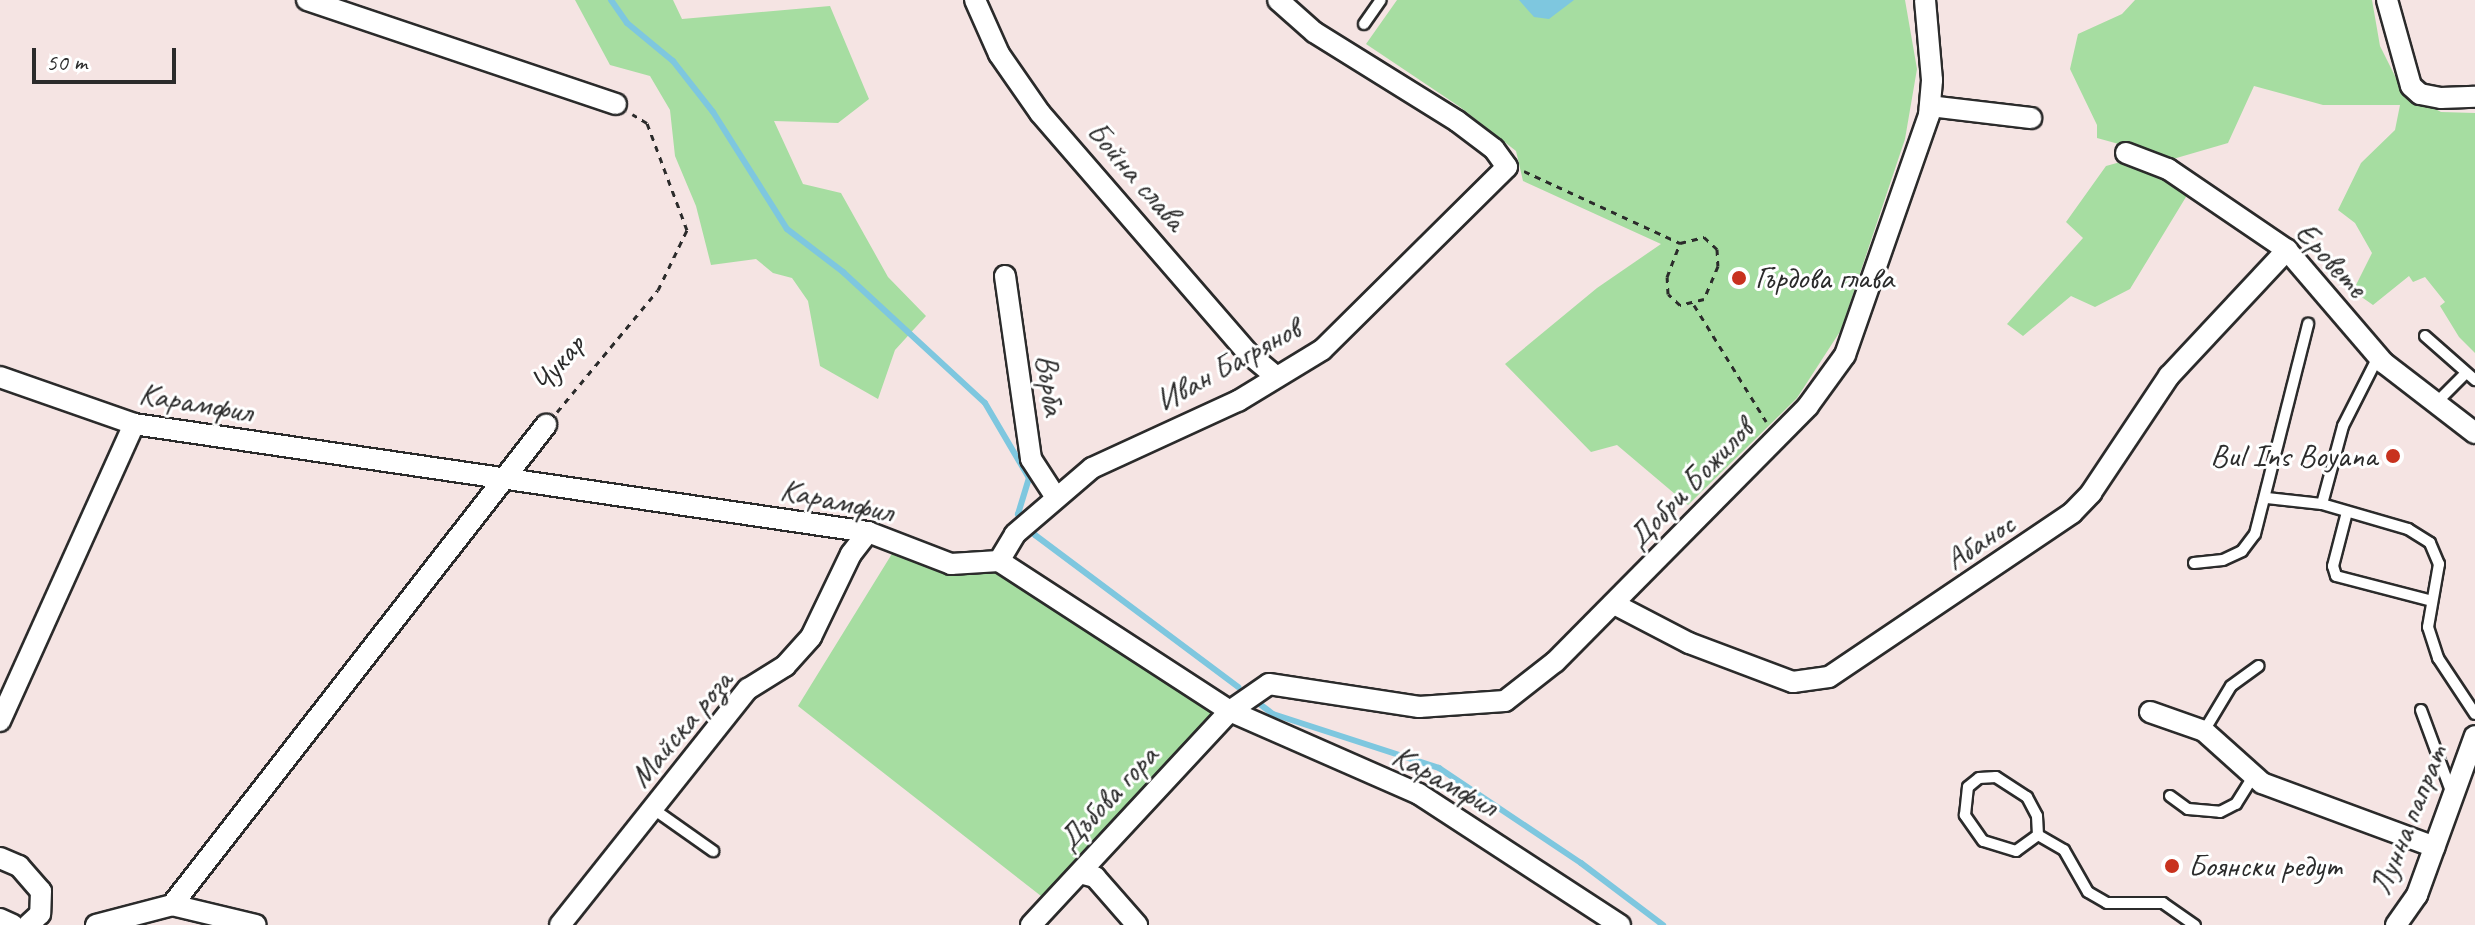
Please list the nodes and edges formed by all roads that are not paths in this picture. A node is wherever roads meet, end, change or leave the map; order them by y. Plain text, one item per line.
1 (307, 0) edge
2 (975, 0) edge
3 (1278, 0) edge
4 (1381, 0) edge
5 (1925, 0) edge
6 (2387, 0) edge
7 (1364, 24) dead end
8 (2475, 97) edge
9 (616, 104) road end
10 (1930, 106) junction
11 (2031, 118) dead end
12 (2126, 153) dead end
13 (2287, 250) junction
14 (1005, 276) dead end
15 (2308, 324) dead end
16 (2425, 336) dead end
17 (2378, 357) junction
18 (1274, 375) junction
19 (2471, 376) edge
20 (0, 377) edge
21 (2436, 403) junction
22 (134, 424) junction
23 (546, 425) road end
24 (2475, 433) edge
25 (500, 480) junction
26 (1055, 496) junction
27 (2267, 498) junction
28 (2322, 504) junction
29 (2347, 512) junction
30 (868, 532) junction
31 (999, 561) junction
32 (2194, 563) dead end
33 (2429, 600) junction
34 (1614, 604) junction
35 (2259, 666) dead end
36 (2421, 710) dead end
37 (1230, 711) junction
38 (2150, 712) dead end
39 (2475, 714) edge
40 (0, 721) edge
41 (2204, 731) junction
42 (2475, 736) edge
43 (2253, 777) junction
44 (2170, 796) dead end
45 (2454, 799) junction
46 (652, 808) junction
47 (2038, 835) junction
48 (2435, 847) junction
49 (713, 851) dead end
50 (0, 858) edge
51 (1080, 873) junction
52 (172, 905) junction
53 (0, 919) edge
54 (13, 925) edge
55 (28, 925) edge
56 (96, 925) edge
57 (256, 925) edge
58 (560, 925) edge
59 (1031, 925) edge
60 (1137, 925) edge
61 (1620, 925) edge
62 (2195, 925) edge
63 (2396, 925) edge

1 - 9 street
2 - 18 street, Бойна слава
3 - 18 street, Иван Багрянов
4 - 7 lane
5 - 10 street, Добри Божилов
6 - 8 street
10 - 11 street
10 - 34 street, Добри Божилов
12 - 13 street, Еровете
13 - 17 street, Еровете
13 - 34 street, Абанос
14 - 26 street, Върба
15 - 27 lane
16 - 19 lane
17 - 21 street, Еровете
17 - 28 lane
18 - 26 street, Иван Багрянов
19 - 21 lane
20 - 22 street, Карамфил
21 - 24 street, Еровете
22 - 25 street, Карамфил
22 - 40 street
23 - 25 street, Чукар
25 - 30 street, Карамфил
25 - 52 street, Чукар
26 - 31 street, Иван Багрянов
27 - 28 lane
27 - 32 lane
28 - 29 lane
29 - 33 lane
29 - 33 lane
30 - 31 street, Карамфил
30 - 46 street, Майска роза
31 - 37 street, Карамфил
33 - 39 lane
34 - 37 street, Добри Божилов
35 - 41 lane
36 - 45 lane
37 - 51 street, Дъбова гора
37 - 61 street, Карамфил
38 - 41 street
41 - 43 street
42 - 45 street, Лунна папрат
43 - 44 lane
43 - 48 street
45 - 48 street, Лунна папрат
46 - 49 lane
46 - 58 street, Майска роза
47 - 47 lane
47 - 62 lane
48 - 63 street, Лунна папрат
50 - 55 street
51 - 59 street, Дъбова гора
51 - 60 street
52 - 56 street
52 - 57 street
53 - 54 street

